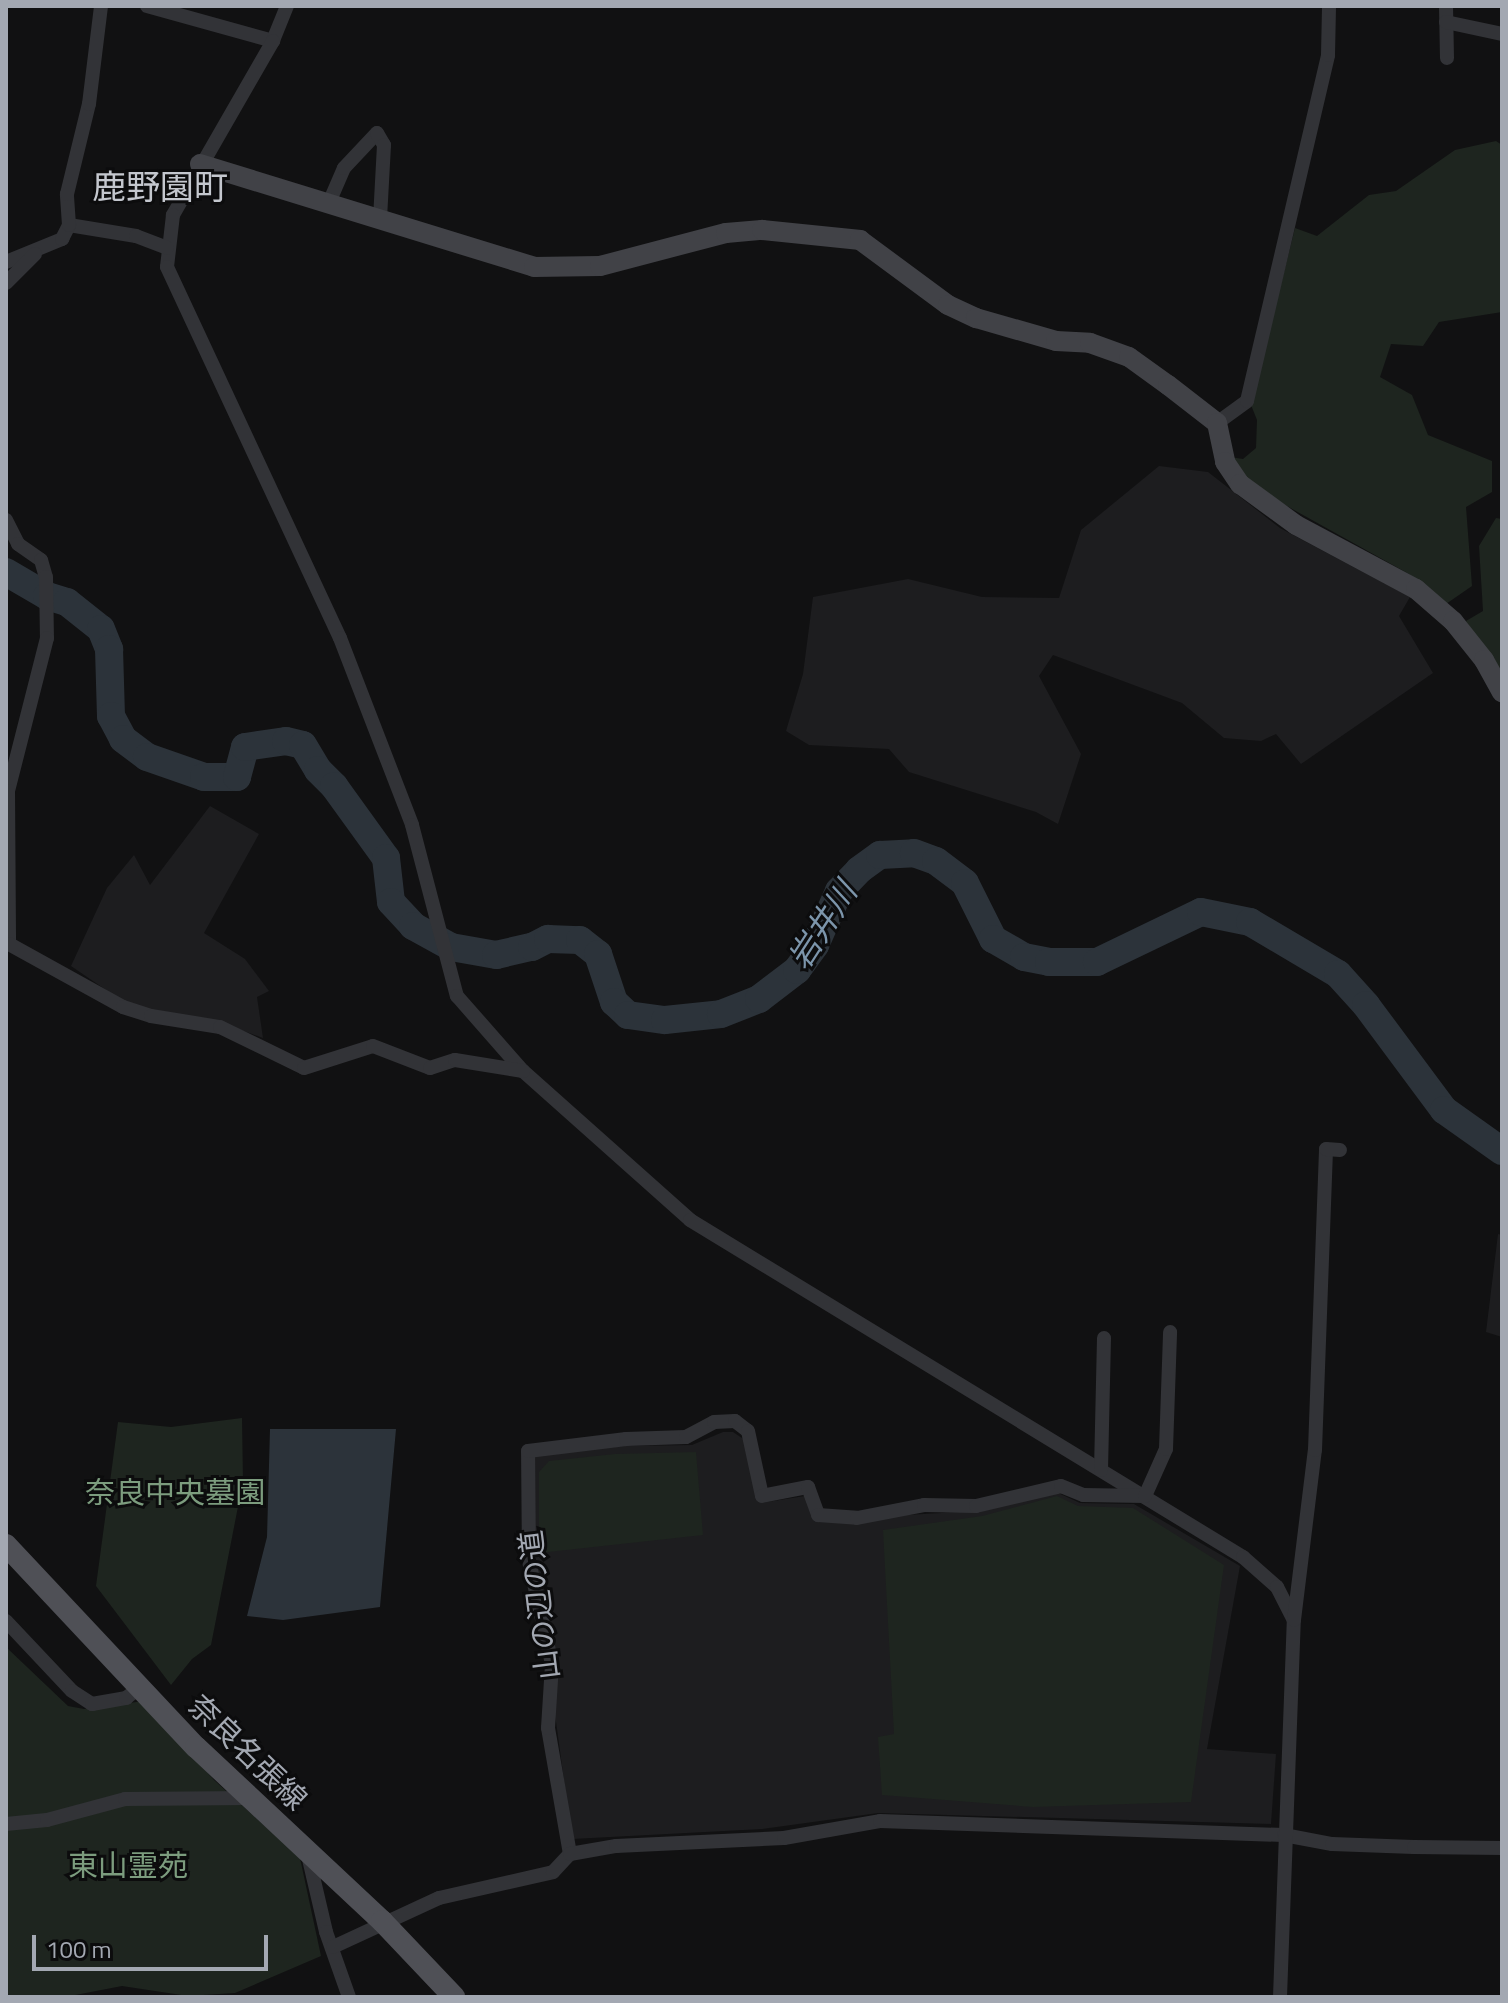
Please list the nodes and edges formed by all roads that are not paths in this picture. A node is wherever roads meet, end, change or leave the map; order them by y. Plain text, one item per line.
1 (101, 6) edge
2 (147, 6) edge
3 (287, 6) edge
4 (1329, 6) edge
5 (1446, 6) edge
6 (1446, 22) junction
7 (1502, 34) edge
8 (273, 41) junction
9 (1447, 58) dead end
10 (200, 164) junction
11 (328, 205) junction
12 (380, 219) junction
13 (69, 225) junction
14 (41, 248) junction
15 (167, 248) junction
16 (6, 262) edge
17 (6, 283) edge
18 (1217, 423) junction
19 (6, 520) edge
20 (1502, 692) edge
21 (523, 1071) junction
22 (1340, 1150) dead end
23 (1170, 1332) dead end
24 (1104, 1338) dead end
25 (1101, 1470) junction
26 (1145, 1496) junction
27 (6, 1545) edge
28 (1294, 1620) junction
29 (6, 1621) edge
30 (139, 1688) junction
31 (250, 1798) junction
32 (6, 1824) edge
33 (1284, 1835) junction
34 (1502, 1848) edge
35 (307, 1851) junction
36 (570, 1854) junction
37 (382, 1921) junction
38 (333, 1947) junction
39 (349, 1997) edge
40 (454, 1997) edge
41 (1280, 1997) edge

1 - 13 street
2 - 8 street
3 - 8 street
4 - 18 street
5 - 6 street
6 - 7 street
6 - 9 street
8 - 10 street
10 - 11 street
10 - 15 street
11 - 12 street
11 - 12 street
12 - 18 street
13 - 14 street
13 - 15 street
14 - 16 street
14 - 17 street
15 - 21 street
18 - 20 street
19 - 21 street
21 - 25 street
22 - 28 street
23 - 26 street
24 - 25 street
25 - 26 street
26 - 28 street
26 - 36 street, 山の辺の道
27 - 30 main road, 奈良名張線
28 - 33 street
29 - 30 street
30 - 31 main road, 奈良名張線
31 - 32 street
31 - 35 main road, 奈良名張線
33 - 34 street
33 - 36 street
33 - 41 street
35 - 37 main road, 奈良名張線
35 - 38 street
36 - 37 street
37 - 38 street
37 - 40 main road, 奈良名張線
38 - 39 street

